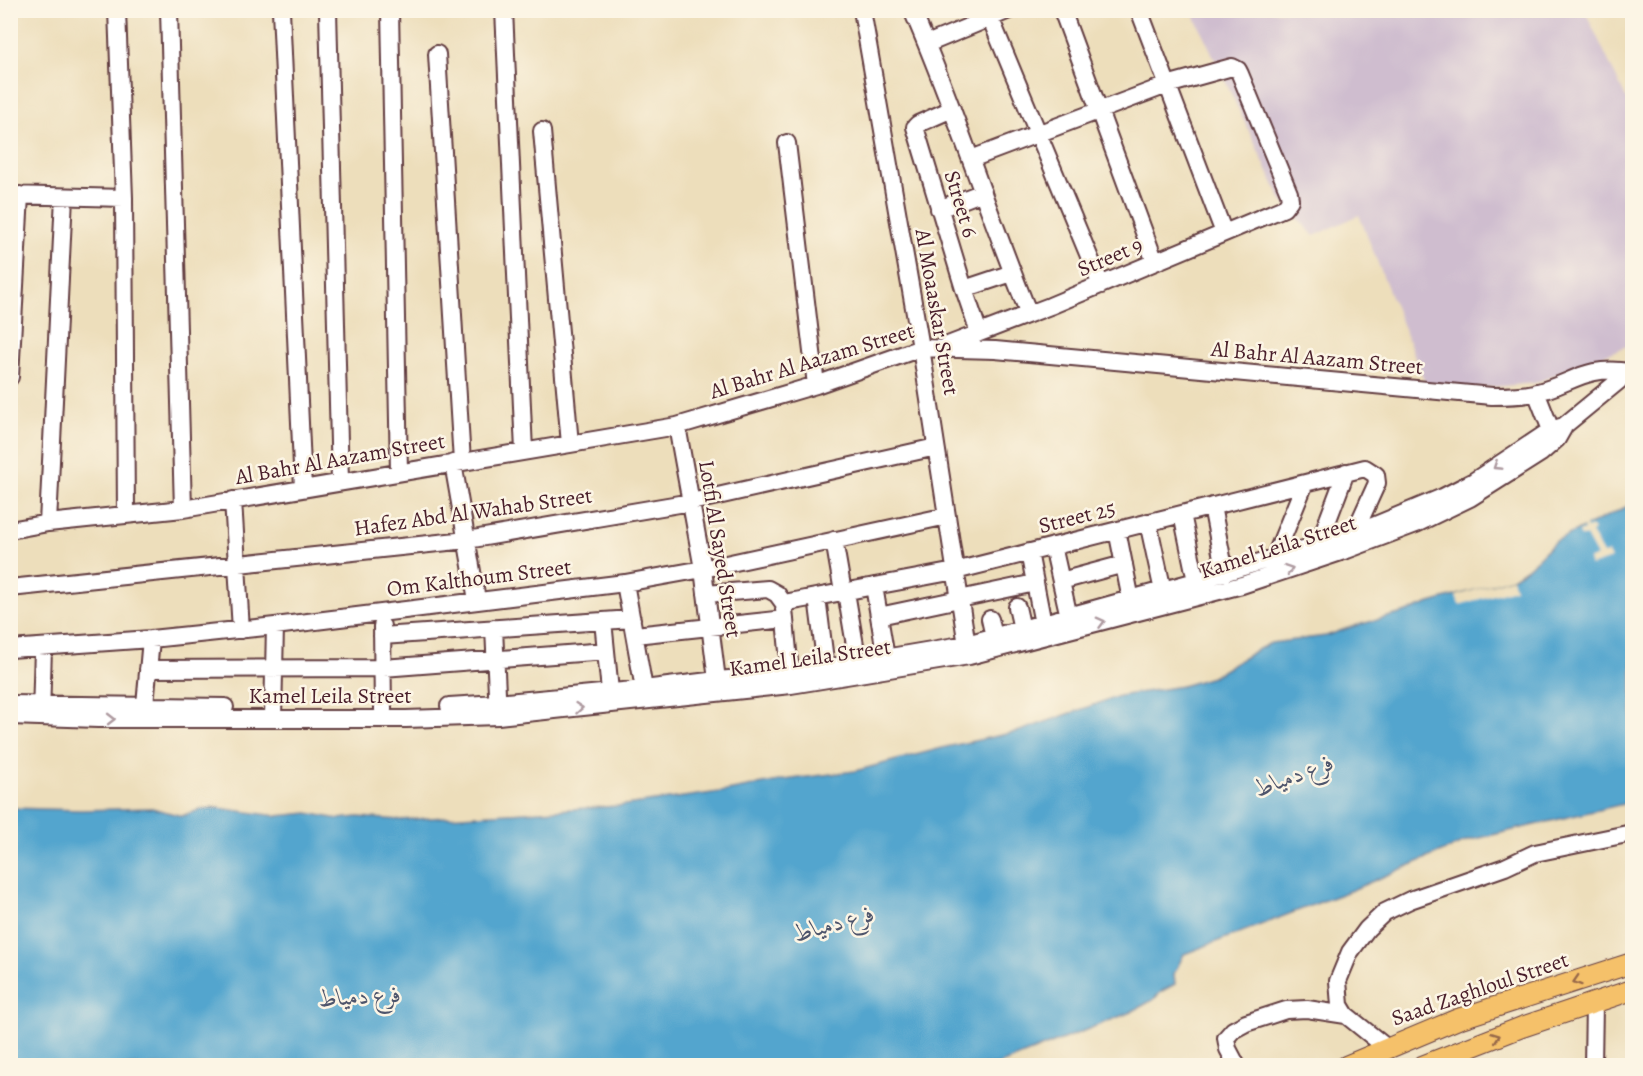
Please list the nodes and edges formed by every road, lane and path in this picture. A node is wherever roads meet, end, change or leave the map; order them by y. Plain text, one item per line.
1 (117, 10) edge
2 (169, 10) edge
3 (281, 10) edge
4 (328, 10) edge
5 (390, 10) edge
6 (504, 10) edge
7 (862, 10) edge
8 (912, 10) edge
9 (1009, 10) edge
10 (1062, 10) edge
11 (1139, 10) edge
12 (988, 14) edge
13 (927, 44) junction
14 (437, 54) dead end
15 (1167, 85) junction
16 (952, 110) junction
17 (1100, 111) junction
18 (542, 132) dead end
19 (1038, 134) junction
20 (787, 143) dead end
21 (971, 159) junction
22 (983, 192) junction
23 (15, 195) edge
24 (64, 197) junction
25 (124, 198) junction
26 (939, 208) junction
27 (1224, 233) junction
28 (1155, 262) junction
29 (1012, 273) junction
30 (1101, 285) junction
31 (964, 289) junction
32 (1029, 314) junction
33 (979, 333) junction
34 (943, 347) junction
35 (921, 348) junction
36 (1631, 371) edge
37 (10, 377) edge
38 (816, 385) junction
39 (1536, 392) junction
40 (676, 426) junction
41 (1558, 431) junction
42 (570, 444) junction
43 (936, 447) junction
44 (524, 451) junction
45 (458, 462) junction
46 (399, 472) junction
47 (1346, 472) junction
48 (340, 482) junction
49 (1305, 483) junction
50 (303, 488) junction
51 (233, 500) junction
52 (691, 502) junction
53 (1212, 506) junction
54 (183, 509) junction
55 (1182, 514) junction
56 (126, 515) junction
57 (947, 516) junction
58 (1413, 518) junction
59 (1148, 522) junction
60 (48, 523) junction
61 (10, 530) edge
62 (1117, 530) junction
63 (1354, 534) junction
64 (467, 540) junction
65 (834, 540) junction
66 (1053, 546) junction
67 (1317, 546) junction
68 (1347, 550) junction
69 (1029, 552) junction
70 (1274, 559) junction
71 (237, 564) junction
72 (1124, 564) junction
73 (703, 569) junction
74 (956, 571) junction
75 (1225, 573) junction
76 (1061, 581) junction
77 (1196, 581) junction
78 (625, 583) junction
79 (1035, 583) junction
80 (874, 586) junction
81 (10, 588) edge
82 (1163, 591) junction
83 (845, 592) junction
84 (706, 594) junction
85 (817, 597) junction
86 (960, 598) junction
87 (477, 600) junction
88 (1131, 600) junction
89 (1017, 608) dead end
90 (785, 612) junction
91 (382, 613) junction
92 (879, 616) junction
93 (1069, 617) junction
94 (990, 619) dead end
95 (603, 621) junction
96 (1043, 624) junction
97 (275, 626) junction
98 (710, 626) junction
99 (633, 627) junction
100 (494, 628) junction
101 (1022, 629) junction
102 (241, 630) junction
103 (382, 636) junction
104 (994, 637) junction
105 (151, 639) junction
106 (43, 648) junction
107 (10, 650) edge
108 (968, 650) junction
109 (606, 651) junction
110 (886, 658) junction
111 (495, 660) junction
112 (858, 663) junction
113 (383, 668) junction
114 (826, 668) junction
115 (148, 669) junction
116 (274, 669) junction
117 (791, 680) junction
118 (718, 686) junction
119 (644, 689) junction
120 (611, 699) junction
121 (10, 704) edge
122 (145, 705) junction
123 (42, 710) junction
124 (383, 710) junction
125 (497, 710) junction
126 (273, 713) junction
127 (10, 716) edge
128 (1632, 833) edge
129 (1632, 963) edge
130 (1632, 990) edge
131 (1594, 1003) junction
132 (1346, 1015) junction
133 (1387, 1048) junction
134 (1238, 1065) edge
135 (1346, 1065) edge
136 (1422, 1065) edge
137 (1593, 1065) edge

1 - 25 street
2 - 54 street
3 - 50 street
4 - 48 street
5 - 46 street
6 - 44 street
7 - 35 street, Al Moaaskar Street
8 - 13 street
9 - 12 street
10 - 17 street
11 - 15 street
12 - 13 street
12 - 19 street
13 - 16 street
14 - 45 street
15 - 17 street
15 - 27 street
15 - 27 street, Street 9
16 - 21 street
16 - 26 street, Street 6
17 - 19 street
17 - 28 street
18 - 42 street
19 - 21 street
19 - 30 street
20 - 38 street
21 - 22 street
22 - 26 street
22 - 29 street
23 - 24 street
23 - 37 street
24 - 25 street
24 - 60 street
25 - 56 street
26 - 31 street, Street 6
27 - 28 street, Street 9
28 - 30 street, Street 9
29 - 31 street
29 - 32 street
30 - 32 street, Street 9
31 - 33 street, Street 6
32 - 33 street, Street 9
33 - 34 street, Street 9
34 - 35 street, Al Bahr Al Aazam Street
34 - 39 street, Al Bahr Al Aazam Street
35 - 38 street, Al Bahr Al Aazam Street
35 - 43 street, Al Moaaskar Street
36 - 39 street, Al Bahr Al Aazam Street
36 - 41 street, Kamel Leila Street
38 - 40 street, Al Bahr Al Aazam Street
39 - 41 street
40 - 42 street, Al Bahr Al Aazam Street
40 - 52 street, Lotfi Al Sayed Street
41 - 58 street, Kamel Leila Street
42 - 44 street, Al Bahr Al Aazam Street
43 - 52 street, Hafez Abd Al Wahab Street
43 - 57 street, Al Moaaskar Street
44 - 45 street, Al Bahr Al Aazam Street
45 - 46 street, Al Bahr Al Aazam Street
45 - 64 street
46 - 48 street, Al Bahr Al Aazam Street
47 - 49 street, Street 25
47 - 63 street, Street 25
47 - 67 street
48 - 50 street, Al Bahr Al Aazam Street
49 - 53 street, Street 25
49 - 70 street
50 - 51 street, Al Bahr Al Aazam Street
51 - 54 street, Al Bahr Al Aazam Street
51 - 71 street
52 - 64 street, Hafez Abd Al Wahab Street
52 - 73 street, Lotfi Al Sayed Street
53 - 55 street, Street 25
53 - 75 street
54 - 56 street, Al Bahr Al Aazam Street
55 - 59 street, Street 25
55 - 77 street
56 - 60 street, Al Bahr Al Aazam Street
57 - 65 street, Om Kalthoum Street
57 - 74 street, Al Moaaskar Street
58 - 63 street, Kamel Leila Street
58 - 68 street, Kamel Leila Street
59 - 62 street, Street 25
59 - 82 street
60 - 61 street, Al Bahr Al Aazam Street
62 - 66 street, Street 25
62 - 72 street
63 - 67 street, Kamel Leila Street
63 - 68 street, Street 25
64 - 71 street, Hafez Abd Al Wahab Street
64 - 87 street
65 - 73 street, Om Kalthoum Street
65 - 83 street
66 - 69 street, Street 25
66 - 76 street
67 - 70 street, Kamel Leila Street
108 -> 68 street, Kamel Leila Street
69 - 74 street, Street 25
69 - 79 street
70 - 75 street, Kamel Leila Street
71 - 81 street, Hafez Abd Al Wahab Street
71 - 102 street
72 - 76 street
72 - 88 street
73 - 78 street, Om Kalthoum Street
73 - 84 street, Lotfi Al Sayed Street
74 - 80 street, Street 25
74 - 86 street, Al Moaaskar Street
75 - 77 street, Kamel Leila Street
76 - 93 street
77 - 82 street, Kamel Leila Street
78 - 87 street, Om Kalthoum Street
78 - 99 street
79 - 86 street
79 - 96 street
80 - 83 street, Street 25
80 - 92 street
82 - 88 street, Kamel Leila Street
83 - 85 street, Street 25
83 - 112 street
84 - 90 street
84 - 98 street, Lotfi Al Sayed Street
85 - 90 street, Street 25
85 - 114 street
86 - 92 street
86 - 108 street, Al Moaaskar Street
87 - 91 street, Om Kalthoum Street
88 - 93 street, Kamel Leila Street
89 - 101 street
90 - 98 street, Street 25
90 - 117 street
91 - 97 street, Om Kalthoum Street
91 - 103 street
92 - 110 street
93 - 96 street, Kamel Leila Street
94 - 104 street
95 - 99 street, Street 25
95 - 100 street, Street 25
95 - 109 street
96 - 101 street, Kamel Leila Street
97 - 102 street, Om Kalthoum Street
97 - 116 street
98 - 99 street, Street 25
98 - 118 street, Lotfi Al Sayed Street
99 - 119 street
100 - 103 street, Street 25
100 - 111 street
101 - 104 street, Kamel Leila Street
102 - 105 street, Om Kalthoum Street
103 - 113 street
104 - 108 street, Kamel Leila Street
105 - 106 street, Om Kalthoum Street
105 - 115 street
106 - 107 street, Om Kalthoum Street
106 - 123 street
108 - 110 street, Kamel Leila Street
108 - 117 street, Kamel Leila Street
109 - 111 street
109 - 120 street
110 - 112 street, Kamel Leila Street
111 - 113 street
111 - 125 street
112 - 114 street, Kamel Leila Street
113 - 116 street
113 - 124 street
114 - 117 street, Kamel Leila Street
115 - 116 street
115 - 122 street
116 - 126 street
117 - 118 street, Kamel Leila Street
118 - 119 street, Kamel Leila Street
118 - 120 street, Kamel Leila Street
119 - 120 street, Kamel Leila Street
120 - 125 street, Kamel Leila Street
121 - 123 street, Kamel Leila Street
122 - 123 street, Kamel Leila Street
122 - 126 street, Kamel Leila Street
123 -> 126 street, Kamel Leila Street
123 - 127 street, Kamel Leila Street
124 - 125 street, Kamel Leila Street
124 - 126 street, Kamel Leila Street
125 - 126 street, Kamel Leila Street
128 - 132 street
129 -> 133 main road, Saad Zaghloul Street
130 - 131 main road
136 -> 131 main road
131 - 137 street
132 - 133 street
132 - 134 street
133 - 135 main road, Saad Zaghloul Street

